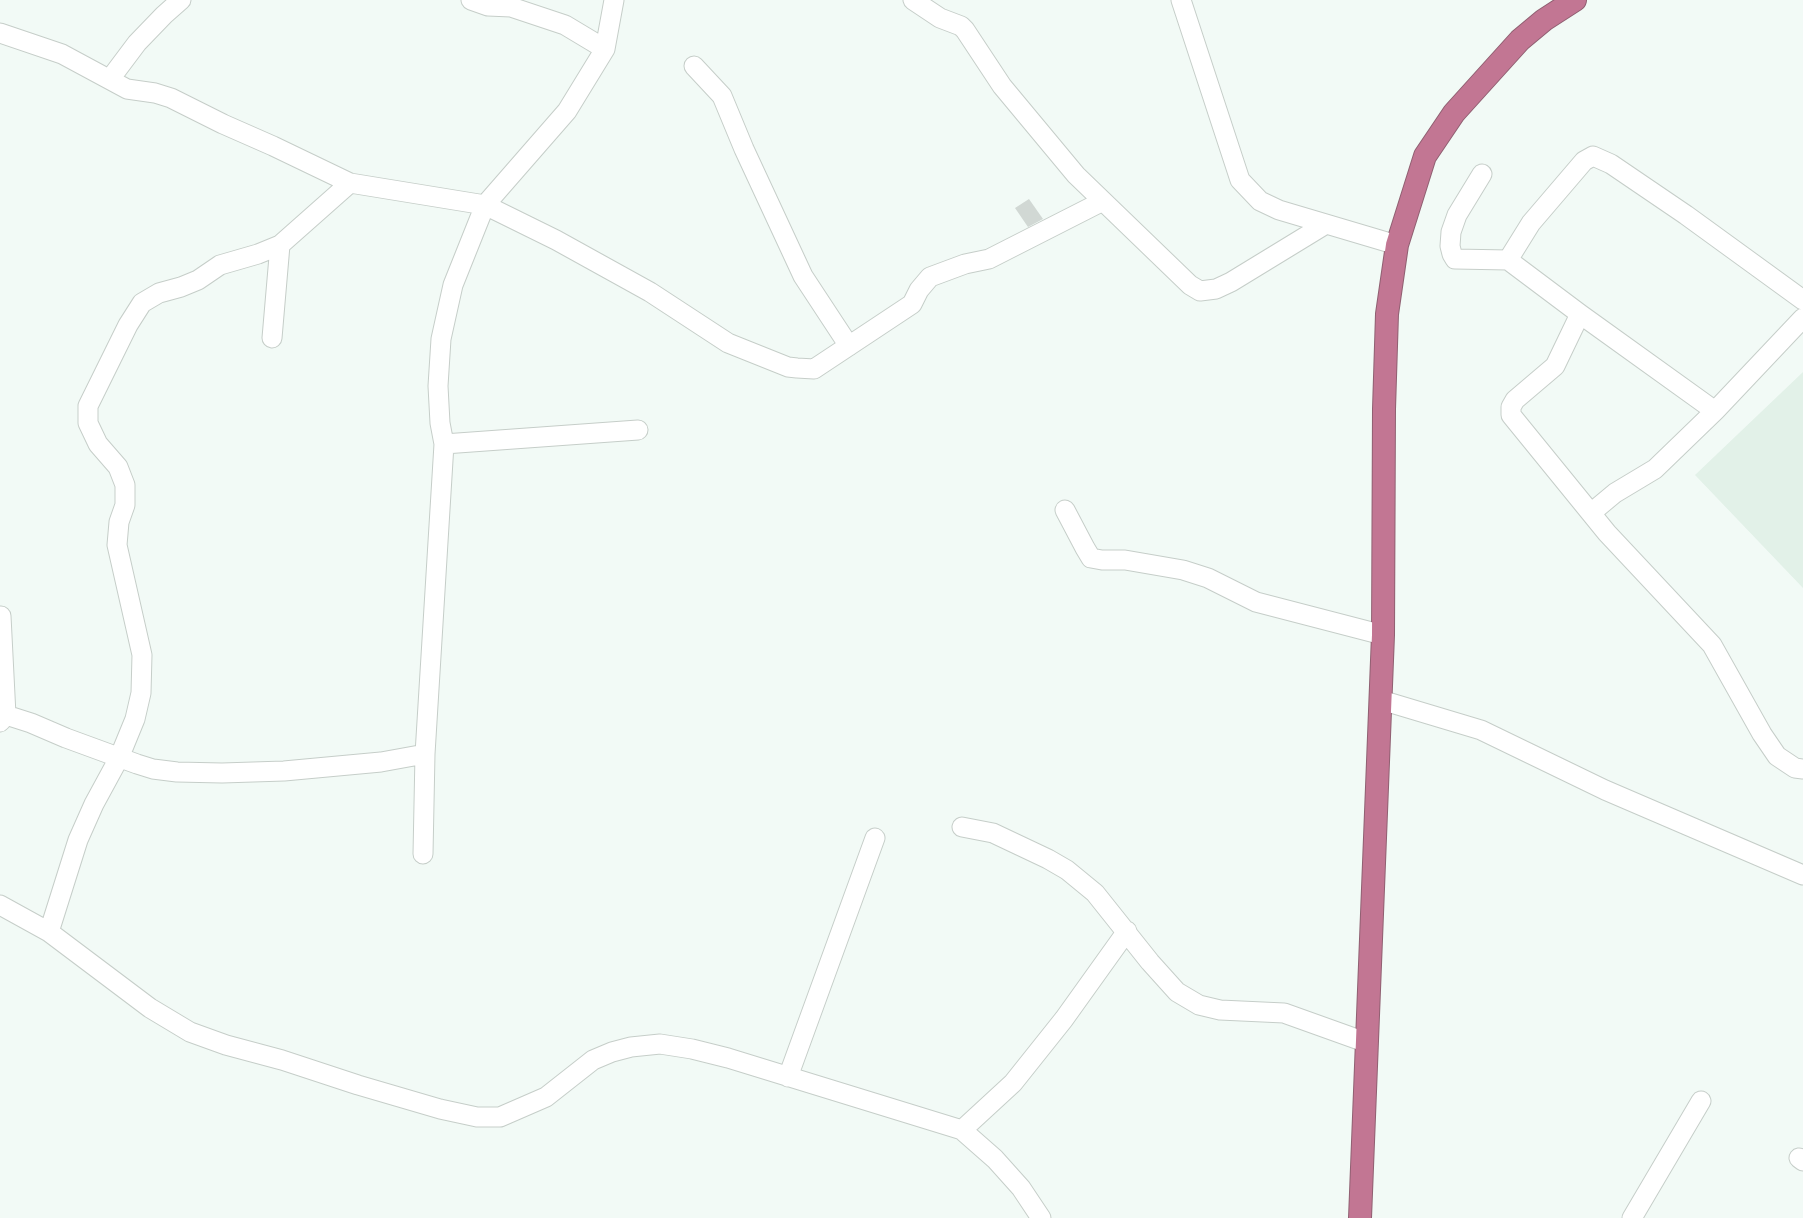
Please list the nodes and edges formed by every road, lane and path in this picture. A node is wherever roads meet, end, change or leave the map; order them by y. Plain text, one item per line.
1 (181, 0) edge
2 (471, 0) edge
3 (614, 0) edge
4 (913, 0) edge
5 (1181, 0) edge
6 (1575, 0) edge
7 (0, 34) edge
8 (605, 49) junction
9 (694, 66) dead end
10 (110, 80) junction
11 (1482, 174) dead end
12 (350, 183) junction
13 (1103, 201) junction
14 (484, 205) junction
15 (1326, 224) junction
16 (280, 245) junction
17 (1397, 245) junction
18 (1508, 260) junction
19 (1803, 300) edge
20 (1580, 314) junction
21 (1803, 318) edge
22 (272, 338) dead end
23 (849, 346) junction
24 (1715, 411) junction
25 (638, 430) dead end
26 (444, 444) junction
27 (1065, 510) dead end
28 (1591, 513) junction
29 (1, 616) dead end
30 (1383, 635) junction
31 (1381, 700) junction
32 (3, 718) edge
33 (425, 754) junction
34 (120, 758) junction
35 (1803, 769) edge
36 (962, 827) dead end
37 (874, 838) dead end
38 (423, 854) dead end
39 (1803, 875) edge
40 (0, 905) edge
41 (1127, 931) junction
42 (49, 932) junction
43 (1365, 1042) junction
44 (788, 1077) junction
45 (1700, 1101) dead end
46 (962, 1130) junction
47 (1041, 1218) edge
48 (1360, 1218) edge
49 (1632, 1218) edge

1 - 10 street
2 - 8 street
3 - 8 street
4 - 13 street
5 - 15 street
6 - 17 highway
7 - 10 street
8 - 14 street
9 - 23 street
10 - 12 street
11 - 18 street
12 - 14 street
12 - 16 street
13 - 15 street
13 - 23 street
14 - 23 street
14 - 26 street
15 - 17 street
16 - 22 street
16 - 34 street
17 - 30 highway
18 - 19 street
18 - 20 street
20 - 24 street
20 - 28 street
21 - 24 street
24 - 28 street
25 - 26 street
26 - 33 street
27 - 30 street
28 - 35 street
29 - 32 street
30 - 31 highway
31 - 39 street
31 - 43 highway
32 - 34 street
33 - 34 street
33 - 38 street
34 - 42 street
36 - 41 street
37 - 44 street
40 - 42 street
41 - 43 street
41 - 46 street
42 - 44 street
43 - 48 highway
44 - 46 street
45 - 49 street
46 - 47 street

